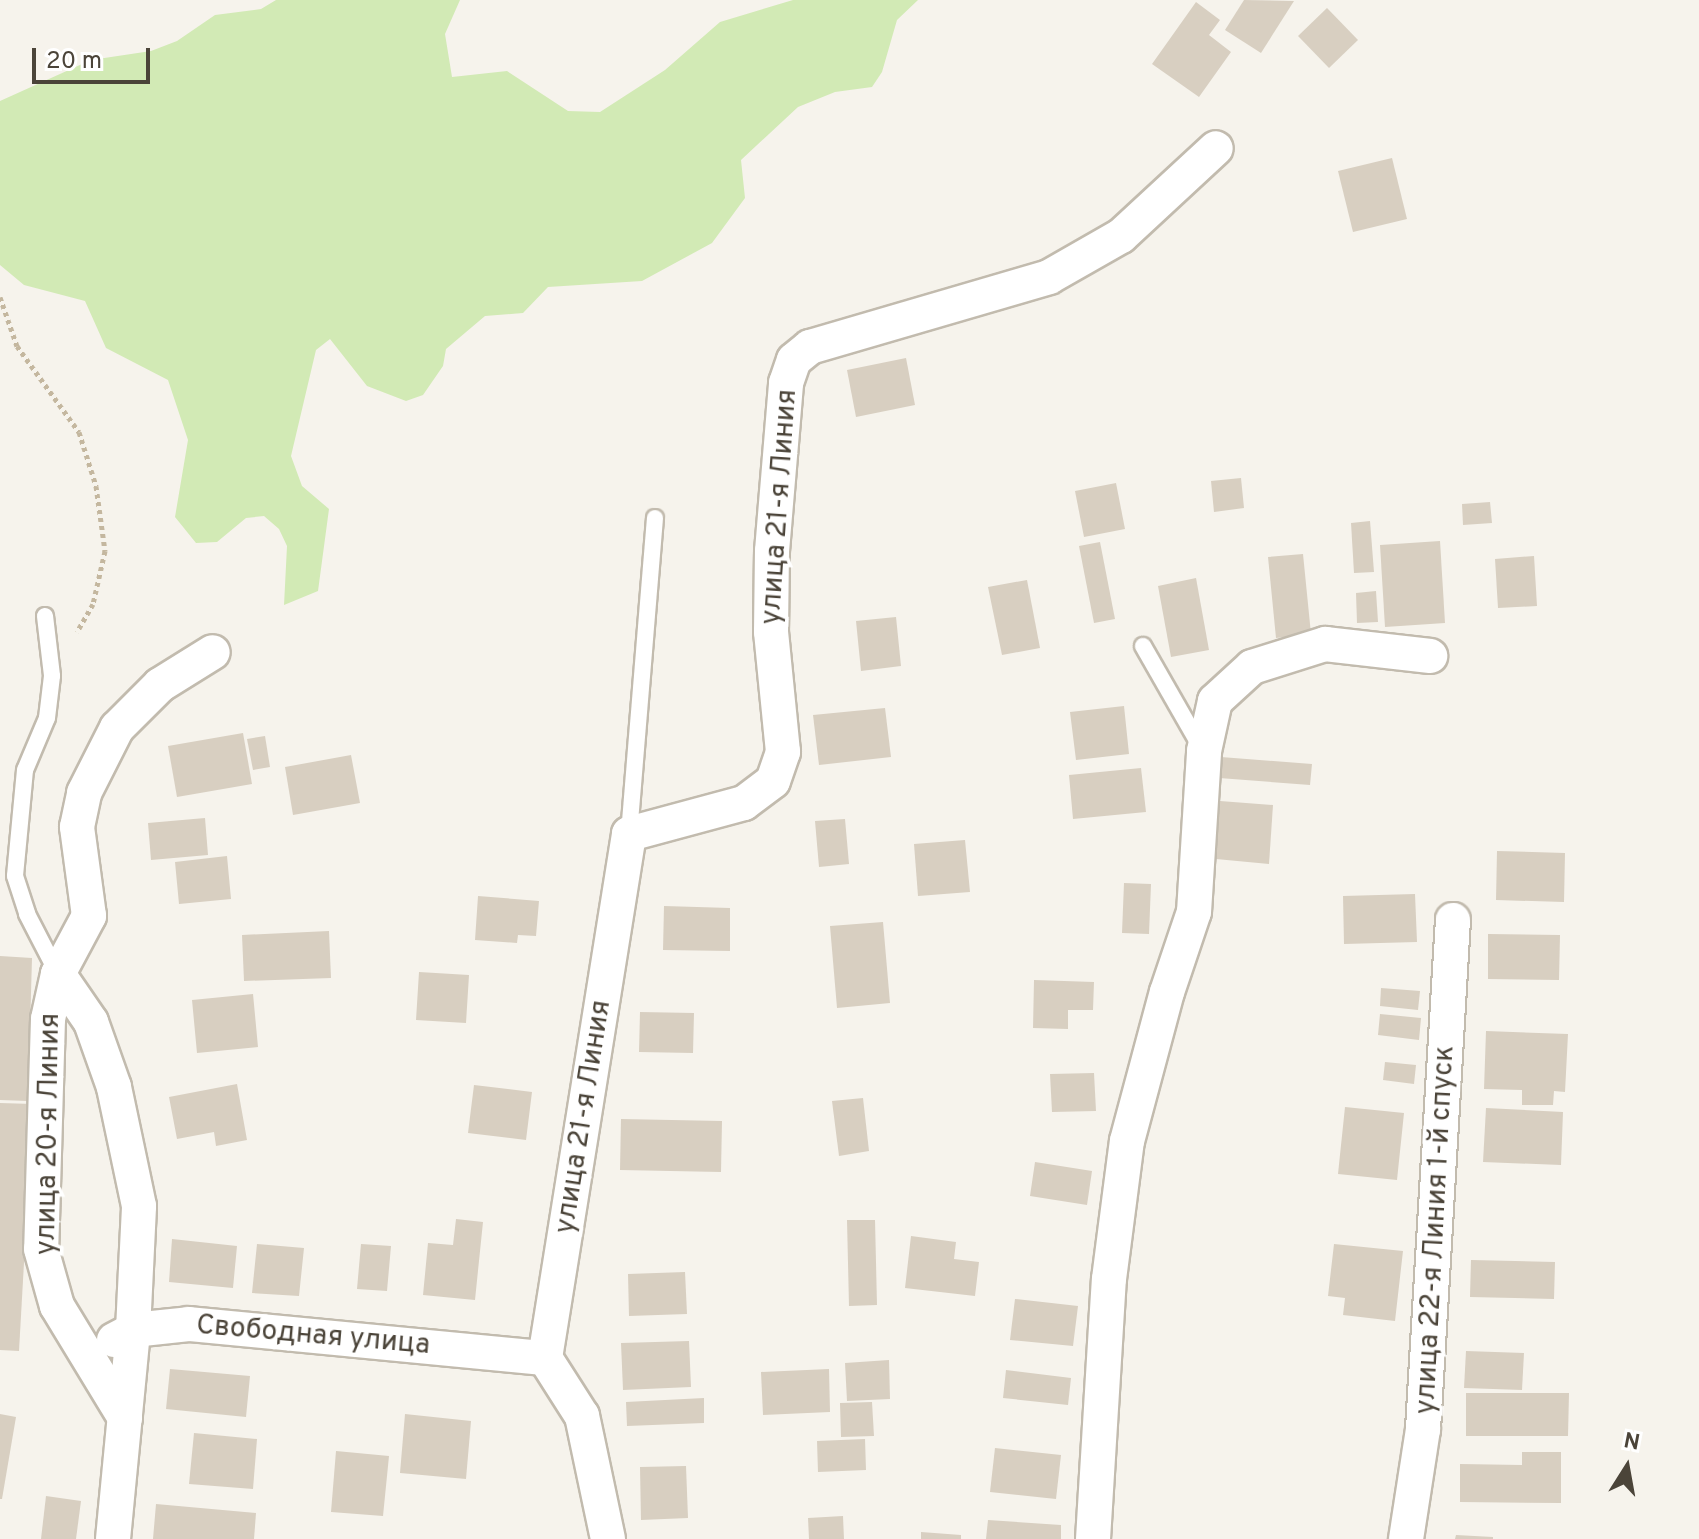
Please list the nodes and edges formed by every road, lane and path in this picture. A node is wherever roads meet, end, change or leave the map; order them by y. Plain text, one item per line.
1 (1216, 148) dead end
2 (0, 297) edge
3 (655, 518) dead end
4 (45, 616) dead end
5 (1143, 646) dead end
6 (213, 652) dead end
7 (1430, 656) dead end
8 (52, 676) junction
9 (1204, 751) junction
10 (629, 834) junction
11 (1453, 920) dead end
12 (58, 974) junction
13 (133, 1330) junction
14 (86, 1354) junction
15 (545, 1358) junction
16 (125, 1418) junction
17 (113, 1539) edge
18 (608, 1539) edge
19 (1093, 1539) edge
20 (1406, 1539) edge

1 - 10 street, улица 21-я Линия
2 - 8 path
3 - 10 lane
4 - 8 lane
5 - 9 lane
6 - 12 street, улица 20-я Линия
7 - 9 street
8 - 12 lane
9 - 19 street
10 - 15 street, улица 21-я Линия
11 - 20 street, улица 22-я Линия 1-й спуск
12 - 13 street, улица 20-я Линия
12 - 14 street, улица 20-я Линия
13 - 14 street, Свободная улица
13 - 15 street, Свободная улица
13 - 16 street, улица 20-я Линия
14 - 16 street, улица 20-я Линия
15 - 18 street
16 - 17 street, улица 20-я Линия

